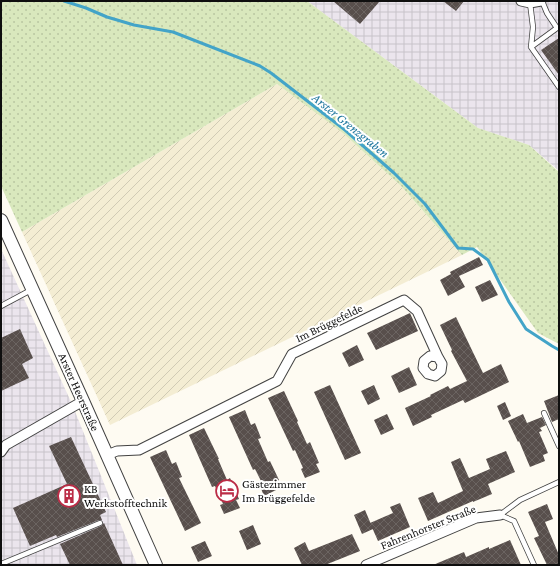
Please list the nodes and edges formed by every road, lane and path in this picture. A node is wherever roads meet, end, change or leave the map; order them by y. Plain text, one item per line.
1 (541, 1) edge
2 (526, 2) edge
3 (531, 47) junction
4 (559, 87) edge
5 (1, 220) edge
6 (33, 290) junction
7 (1, 306) edge
8 (438, 358) dead end
9 (83, 401) junction
10 (544, 413) dead end
11 (559, 446) edge
12 (1, 452) edge
13 (106, 455) junction
14 (559, 482) edge
15 (500, 515) junction
16 (100, 523) dead end
17 (1, 564) edge
18 (156, 565) edge
19 (366, 565) edge
20 (534, 565) edge

1 - 2 street
1 - 3 lane
2 - 3 lane
3 - 4 lane
5 - 6 street, Arster Heerstraße
6 - 7 lane
6 - 9 street, Arster Heerstraße
8 - 13 street, Im Brüggefelde
9 - 12 street
9 - 13 street, Arster Heerstraße
10 - 11 lane
13 - 18 street, Arster Heerstraße
14 - 15 lane
15 - 19 street, Fahrenhorster Straße
15 - 20 lane
16 - 17 lane

